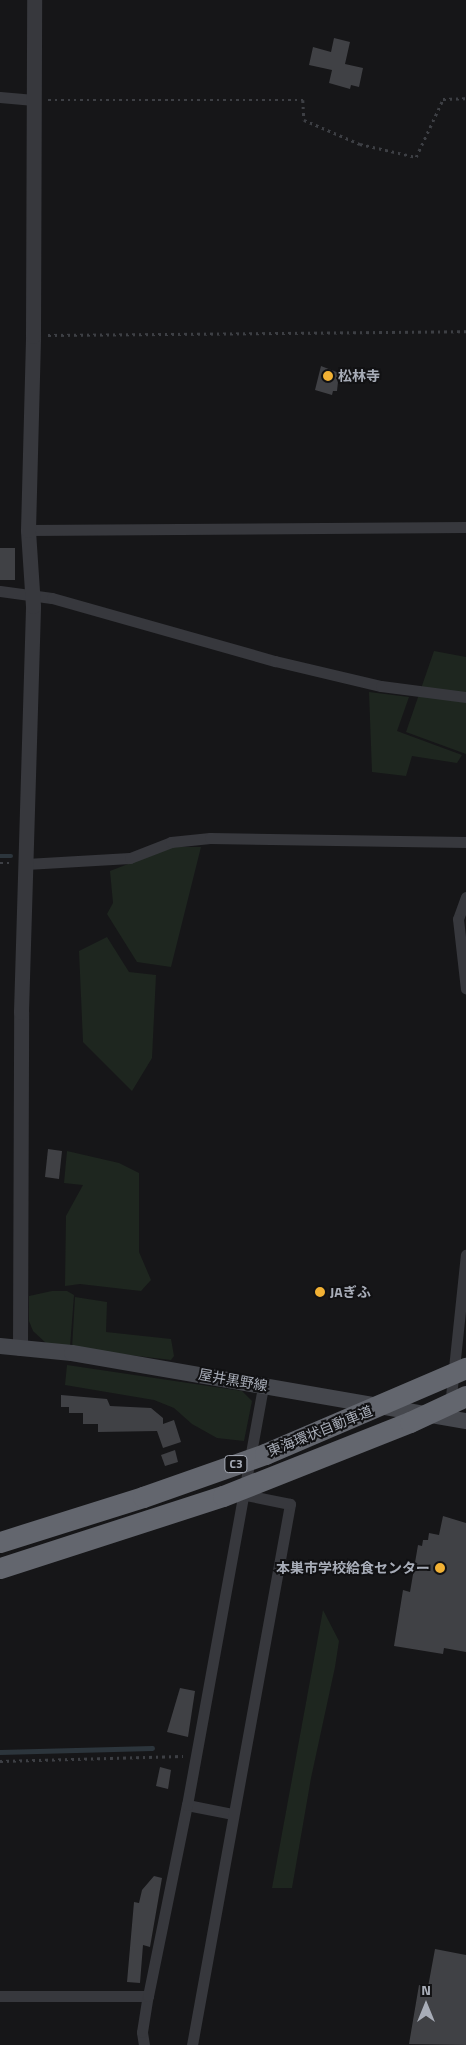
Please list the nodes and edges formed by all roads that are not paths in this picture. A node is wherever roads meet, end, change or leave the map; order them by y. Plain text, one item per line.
1 (34, 0) edge
2 (0, 97) edge
3 (34, 100) junction
4 (466, 527) edge
5 (28, 530) junction
6 (0, 590) edge
7 (32, 594) junction
8 (466, 697) edge
9 (466, 842) edge
10 (26, 864) junction
11 (466, 897) edge
12 (466, 988) edge
13 (466, 1255) edge
14 (0, 1346) edge
15 (20, 1348) junction
16 (466, 1368) edge
17 (263, 1385) junction
18 (466, 1396) edge
19 (449, 1418) junction
20 (466, 1421) edge
21 (241, 1494) junction
22 (0, 1542) edge
23 (0, 1568) edge
24 (187, 1805) junction
25 (233, 1814) junction
26 (0, 1996) edge
27 (148, 1996) junction
28 (144, 2045) edge
29 (192, 2045) edge

1 - 3 street
2 - 3 street
3 - 5 street
4 - 5 street
5 - 7 street
6 - 7 street
7 - 8 street
7 - 10 street
9 - 10 street
10 - 15 street
11 - 12 street
13 - 19 street
14 - 15 main road, 屋井黒野線
15 - 17 main road, 屋井黒野線
16 - 22 highway, 東海環状自動車道 / C3, bridge
17 - 19 main road, 屋井黒野線
17 - 21 street
18 - 23 highway, 東海環状自動車道 / C3, bridge
19 - 20 main road, 屋井黒野線
21 - 24 street
21 - 25 street
24 - 25 street
24 - 27 street
25 - 29 street
26 - 27 street
27 - 28 street

